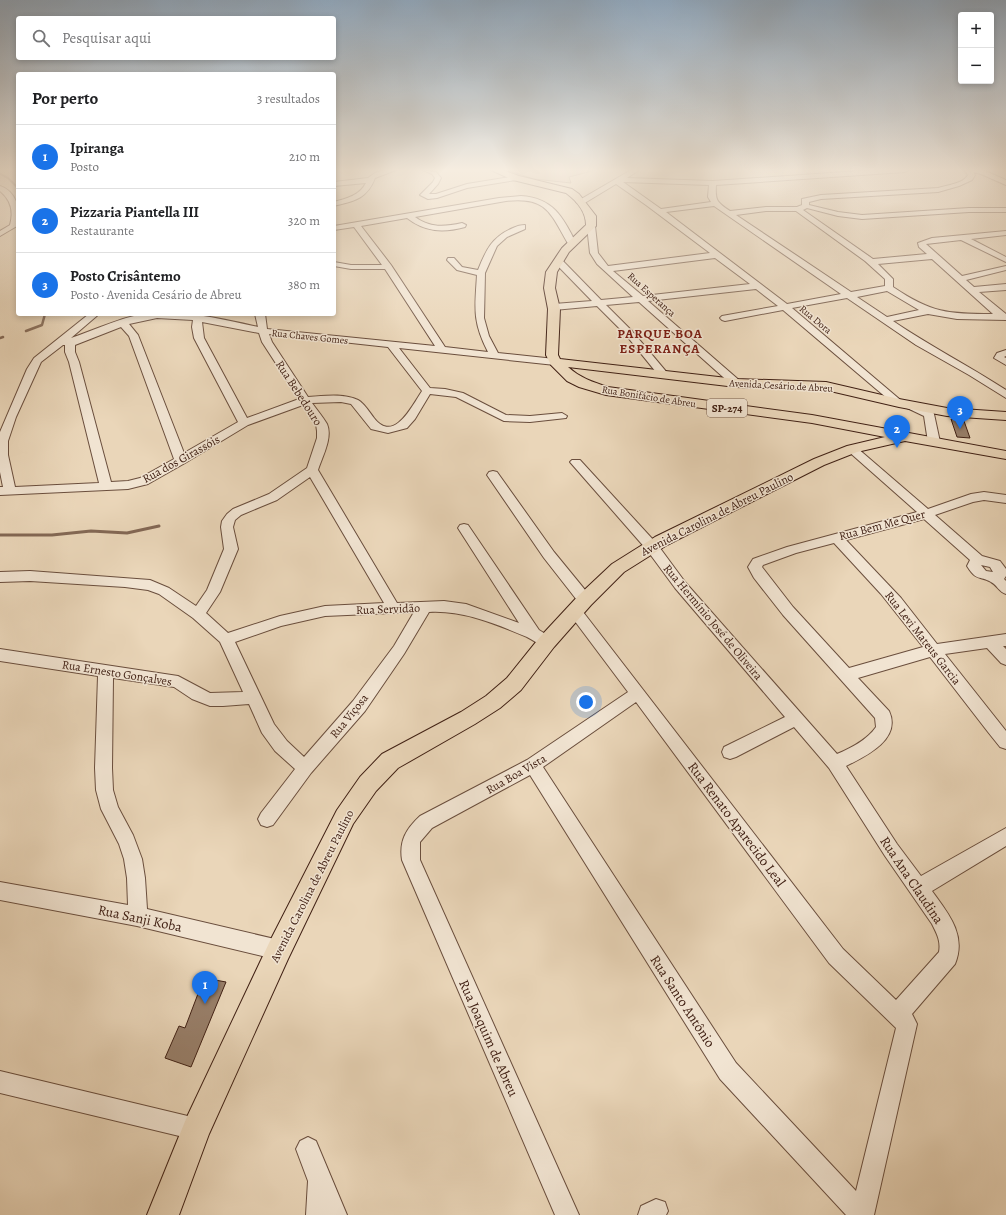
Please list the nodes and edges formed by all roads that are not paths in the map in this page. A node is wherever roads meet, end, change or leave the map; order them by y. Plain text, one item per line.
1 (591, 226) joint
2 (12, 227) edge
3 (357, 227) edge
4 (426, 227) edge
5 (458, 227) edge
6 (521, 227) edge
7 (564, 227) edge
8 (680, 227) edge
9 (751, 227) edge
10 (819, 227) edge
11 (1006, 233) edge
12 (0, 234) edge
13 (961, 237) junction
14 (572, 243) junction
15 (717, 255) junction
16 (933, 256) junction
17 (380, 257) junction
18 (450, 260) dead end
19 (1006, 260) edge
20 (558, 261) junction
21 (872, 262) junction
22 (336, 264) edge
23 (388, 267) junction
24 (364, 268) junction
25 (1006, 268) edge
26 (606, 269) junction
27 (481, 273) junction
28 (962, 279) junction
29 (756, 286) junction
30 (1006, 287) edge
31 (889, 288) junction
32 (972, 290) junction
33 (849, 295) junction
34 (642, 299) junction
35 (599, 303) junction
36 (554, 307) junction
37 (785, 307) junction
38 (928, 311) junction
39 (92, 316) edge
40 (149, 316) edge
41 (166, 316) edge
42 (260, 316) edge
43 (1004, 317) edge
44 (725, 318) dead end
45 (198, 319) junction
46 (886, 320) junction
47 (123, 323) junction
48 (263, 331) junction
49 (66, 342) junction
50 (392, 346) junction
51 (442, 350) junction
52 (1006, 353) edge
53 (494, 354) junction
54 (555, 362) junction
55 (1006, 362) edge
56 (664, 375) junction
57 (736, 382) junction
58 (427, 391) junction
59 (1006, 395) edge
60 (306, 400) junction
61 (904, 404) junction
62 (947, 412) junction
63 (929, 414) junction
64 (562, 416) dead end
65 (1006, 416) edge
66 (244, 424) junction
67 (846, 426) junction
68 (906, 436) junction
69 (934, 442) junction
70 (852, 449) junction
71 (1006, 455) edge
72 (181, 461) junction
73 (576, 462) dead end
74 (312, 470) junction
75 (493, 475) dead end
76 (106, 485) junction
77 (5, 491) edge
78 (1006, 499) edge
79 (926, 514) junction
80 (464, 528) dead end
81 (836, 538) junction
82 (652, 547) junction
83 (1000, 572) edge
84 (0, 577) edge
85 (1006, 589) edge
86 (580, 606) junction
87 (424, 608) junction
88 (394, 609) junction
89 (198, 614) junction
90 (541, 638) junction
91 (226, 639) junction
92 (1006, 640) edge
93 (990, 642) junction
94 (933, 650) junction
95 (0, 655) edge
96 (1006, 659) edge
97 (106, 671) junction
98 (846, 675) junction
99 (638, 693) junction
100 (254, 697) junction
101 (796, 719) junction
102 (1006, 742) edge
103 (730, 752) dead end
104 (835, 763) junction
105 (533, 765) junction
106 (306, 768) junction
107 (267, 819) dead end
108 (1006, 836) edge
109 (411, 860) joint
110 (919, 888) junction
111 (0, 891) edge
112 (137, 916) junction
113 (279, 950) junction
114 (903, 1021) junction
115 (0, 1082) edge
116 (196, 1129) junction
117 (308, 1149) dead end
118 (320, 1181) junction
119 (163, 1215) edge
120 (318, 1215) edge
121 (335, 1215) edge
122 (566, 1215) edge
123 (862, 1215) edge

1 - 14 main road
1 - 26 street, Rua Esperança
2 - 12 street
3 - 17 street
4 - 5 street
6 - 27 street
7 - 14 street
8 - 15 street, Rua Dora
9 - 33 street
10 - 21 street
11 - 13 street
13 - 16 street
13 - 19 street
14 - 20 main road
15 - 26 street
15 - 29 street, Rua Dora
16 - 21 street
16 - 28 street
17 - 23 street
17 - 24 street
18 - 27 street
20 - 35 street
20 - 36 main road
21 - 31 street
22 - 24 street
23 - 24 street
23 - 51 street
25 - 28 street
26 - 34 street, Rua Esperança
27 - 53 street
28 - 32 street
29 - 34 street
29 - 37 street, Rua Dora
30 - 32 street
31 - 33 street
31 - 38 street
32 - 43 street
33 - 37 street
33 - 46 street
34 - 35 street
34 - 57 street, Rua Esperança
35 - 36 street
35 - 56 street
36 - 54 main road
37 - 44 street
37 - 61 street, Rua Dora
38 - 43 street
38 - 46 street
39 - 49 street
40 - 47 street, Rua Chaves Gomes
41 - 45 street, Rua Chaves Gomes
42 - 48 street, Rua Bebedouro
45 - 48 street, Rua Chaves Gomes
45 - 66 street
46 - 59 street
47 - 49 street, Rua Chaves Gomes
47 - 72 street
48 - 50 street, Rua Chaves Gomes
48 - 60 street, Rua Bebedouro
49 - 76 street
49 - 77 street
50 - 51 street, Rua Chaves Gomes
50 - 58 street
51 - 53 street, Rua Chaves Gomes
52 - 55 street
53 - 54 street, Rua Chaves Gomes
54 - 56 main road, Avenida Cesário de Abreu
54 - 67 main road, Rua Bonifácio de Abreu / SP-274
56 - 57 main road, Avenida Cesário de Abreu
57 - 61 main road, Avenida Cesário de Abreu
58 - 60 street, Rua dos Girassóis
58 - 64 street
60 - 66 street, Rua dos Girassóis
60 - 74 street, Rua Bebedouro
61 - 62 main road, Avenida Cesário de Abreu
61 - 63 street, Rua Dora
62 - 63 street
62 - 65 main road, Avenida Cesário de Abreu
63 - 69 street
66 - 72 street, Rua dos Girassóis
67 - 68 main road, Rua Bonifácio de Abreu / SP-274
67 - 70 main road
68 - 69 main road, SP-274
68 - 70 main road, Avenida Carolina de Abreu Paulino
69 - 71 main road, SP-274
70 - 79 street
70 - 82 main road, Avenida Carolina de Abreu Paulino
72 - 76 street, Rua dos Girassóis
73 - 82 street, Rua Hermínio José de Oliveira
74 - 88 street
74 - 89 street
75 - 86 street, Rua Renato Aparecido Leal
76 - 77 street, Rua dos Girassóis
78 - 79 street, Rua Bem Me Quer
79 - 81 street, Rua Bem Me Quer
79 - 83 street
80 - 90 street
81 - 94 street, Rua Levi Mateus Garcia
81 - 98 street, Rua Bem Me Quer
82 - 86 main road, Avenida Carolina de Abreu Paulino
82 - 101 street, Rua Hermínio José de Oliveira
83 - 85 street
84 - 89 street
86 - 90 main road, Avenida Carolina de Abreu Paulino
86 - 99 street, Rua Renato Aparecido Leal
87 - 88 street, Rua Servidão
87 - 90 street, Rua Servidão
87 - 106 street, Rua Viçosa
88 - 91 street, Rua Servidão
89 - 91 street
90 - 113 main road, Avenida Carolina de Abreu Paulino
91 - 100 street
92 - 93 street
93 - 94 street
93 - 96 street
94 - 98 street
94 - 102 street, Rua Levi Mateus Garcia
95 - 97 street, Rua Ernesto Gonçalves
97 - 100 street, Rua Ernesto Gonçalves
97 - 112 street
98 - 104 street
99 - 105 street, Rua Boa Vista
99 - 114 street, Rua Renato Aparecido Leal
100 - 106 street
101 - 103 street
101 - 104 street, Rua Hermínio José de Oliveira
104 - 110 street, Rua Ana Claudina
105 - 109 street, Rua Boa Vista
105 - 123 street, Rua Santo Antônio
106 - 107 street, Rua Viçosa
108 - 110 street
109 - 122 street, Rua Joaquim de Abreu
110 - 114 street, Rua Ana Claudina
111 - 112 street, Rua Sanji Koba
112 - 113 street, Rua Sanji Koba
113 - 116 main road, Avenida Carolina de Abreu Paulino
114 - 123 street, Rua Ana Claudina
115 - 116 street
116 - 119 main road, Avenida Carolina de Abreu Paulino
117 - 118 street
118 - 120 street
118 - 121 street

